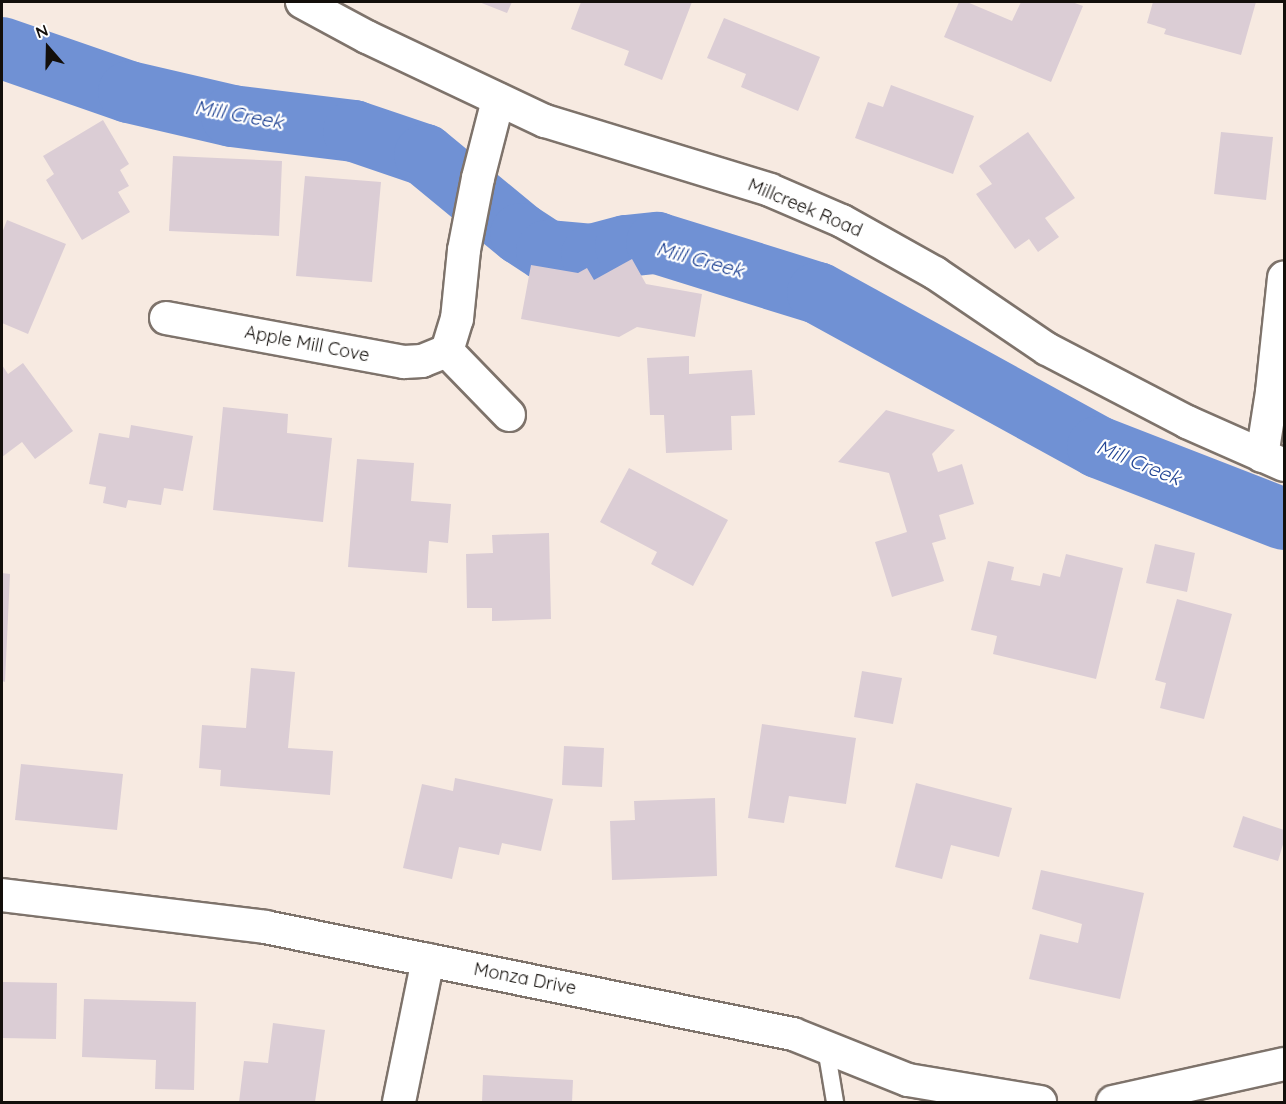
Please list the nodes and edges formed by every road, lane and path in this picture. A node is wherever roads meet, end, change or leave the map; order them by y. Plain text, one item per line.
1 (302, 2) edge
2 (498, 100) junction
3 (1284, 278) edge
4 (166, 318) dead end
5 (447, 351) junction
6 (509, 415) dead end
7 (1273, 460) edge
8 (2, 895) edge
9 (428, 960) junction
10 (826, 1048) junction
11 (1284, 1064) edge
12 (399, 1102) edge
13 (835, 1102) edge
14 (1040, 1102) edge
15 (1113, 1102) edge

1 - 2 street, Millcreek Road
2 - 5 street
2 - 7 street, Millcreek Road
3 - 7 street
4 - 5 street, Apple Mill Cove
5 - 6 street
8 - 9 street, Monza Drive
9 - 10 street, Monza Drive
9 - 12 street
10 - 13 lane
10 - 14 street, Monza Drive
11 - 15 street

